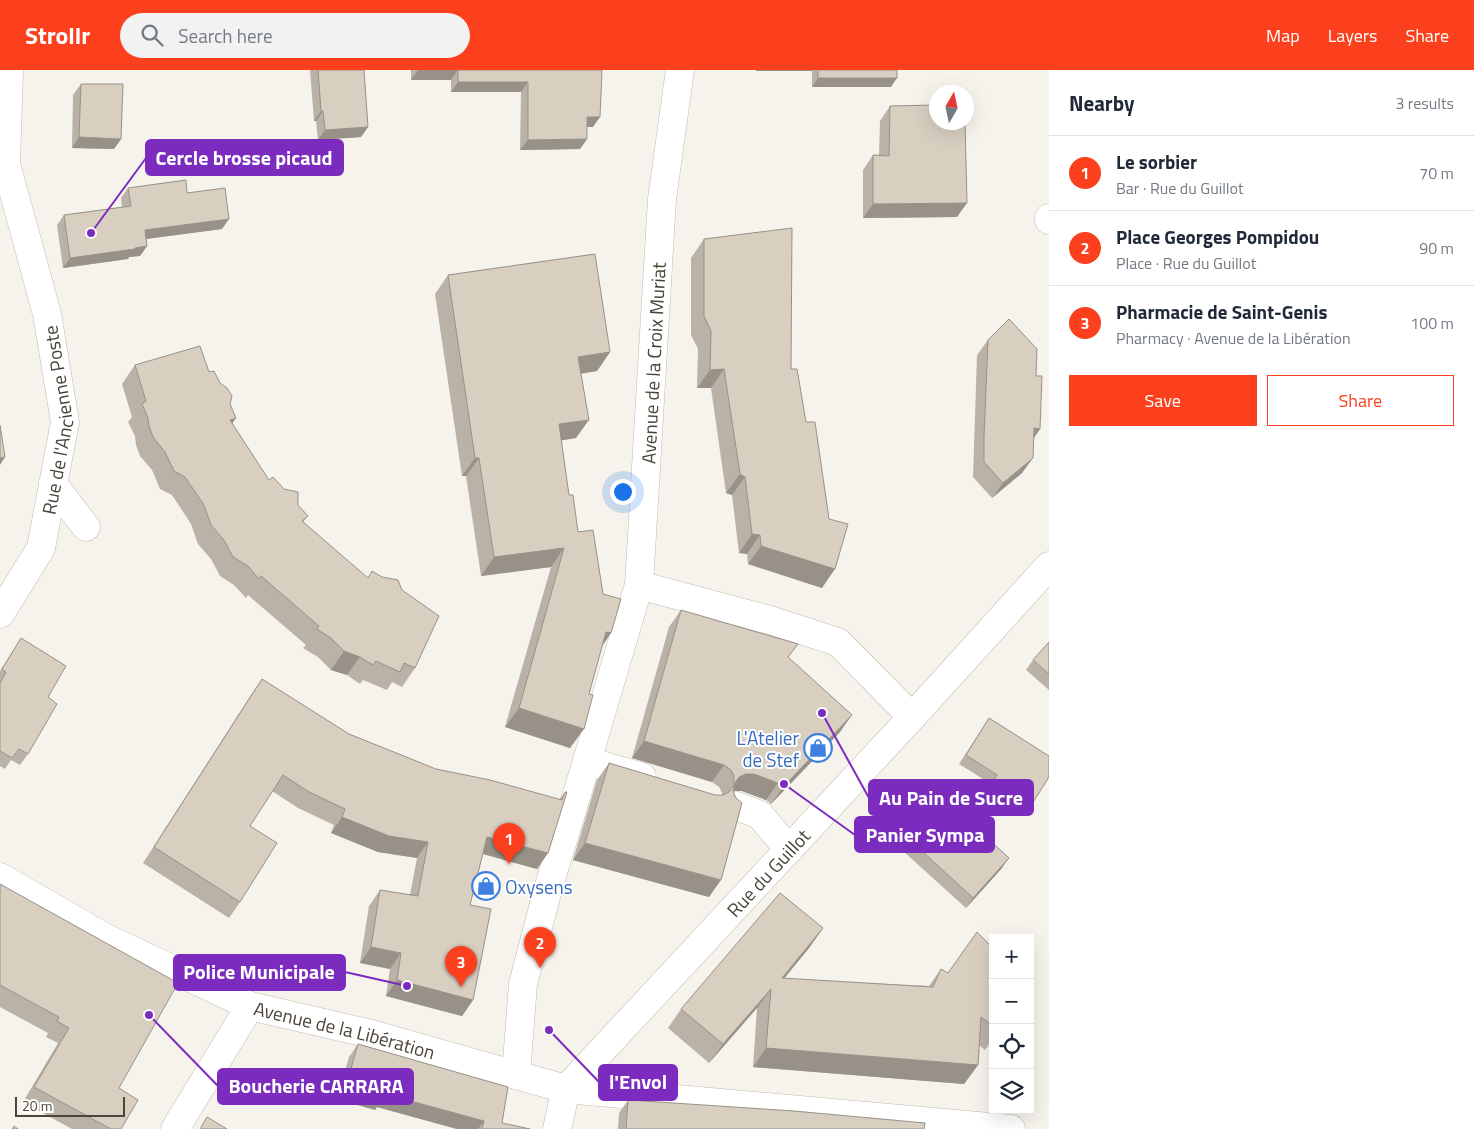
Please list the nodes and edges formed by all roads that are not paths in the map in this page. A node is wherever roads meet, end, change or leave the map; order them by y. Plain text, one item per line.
1 (9, 70) edge
2 (680, 70) edge
3 (53, 484) junction
4 (86, 527) dead end
5 (1049, 566) edge
6 (639, 585) junction
7 (0, 614) edge
8 (912, 717) junction
9 (587, 761) junction
10 (661, 783) edge
11 (736, 806) edge
12 (789, 850) junction
13 (0, 877) edge
14 (250, 1006) junction
15 (516, 1075) junction
16 (566, 1089) junction
17 (175, 1129) edge
18 (557, 1129) edge
19 (1011, 1129) edge

1 - 3 street, Rue de l'Ancienne Poste
2 - 6 street, Avenue de la Croix Muriat
3 - 4 street
3 - 7 street, Rue de l'Ancienne Poste
5 - 8 street, Rue du Guillot
6 - 8 street
6 - 9 street, Avenue de la Croix Muriat
8 - 12 street, Rue du Guillot
9 - 10 street
9 - 15 street, Avenue de la Croix Muriat
11 - 12 street
12 - 16 street, Rue du Guillot
13 - 14 street, Avenue de la Libération
14 - 15 street, Avenue de la Libération
14 - 17 street
15 - 16 street, Avenue de la Libération
16 - 18 street
16 - 19 street, Avenue de la Libération

